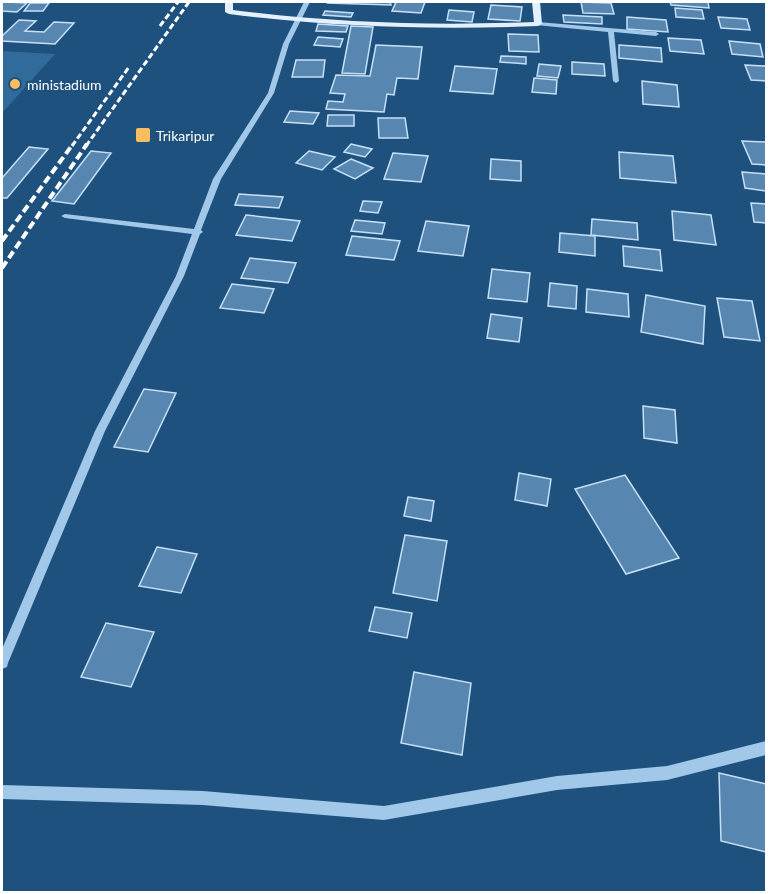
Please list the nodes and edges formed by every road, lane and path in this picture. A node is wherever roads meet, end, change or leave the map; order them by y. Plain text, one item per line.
1 (229, 2) edge
2 (307, 2) edge
3 (536, 2) edge
4 (298, 21) junction
5 (538, 24) junction
6 (611, 31) junction
7 (656, 34) dead end
8 (616, 81) dead end
9 (65, 216) dead end
10 (198, 232) junction
11 (2, 663) edge
12 (766, 748) edge
13 (2, 792) edge

1 - 4 main road
2 - 4 street
3 - 5 main road
4 - 5 main road
4 - 10 street
5 - 6 street
6 - 7 street
6 - 8 street
9 - 10 street
10 - 11 street
12 - 13 street

